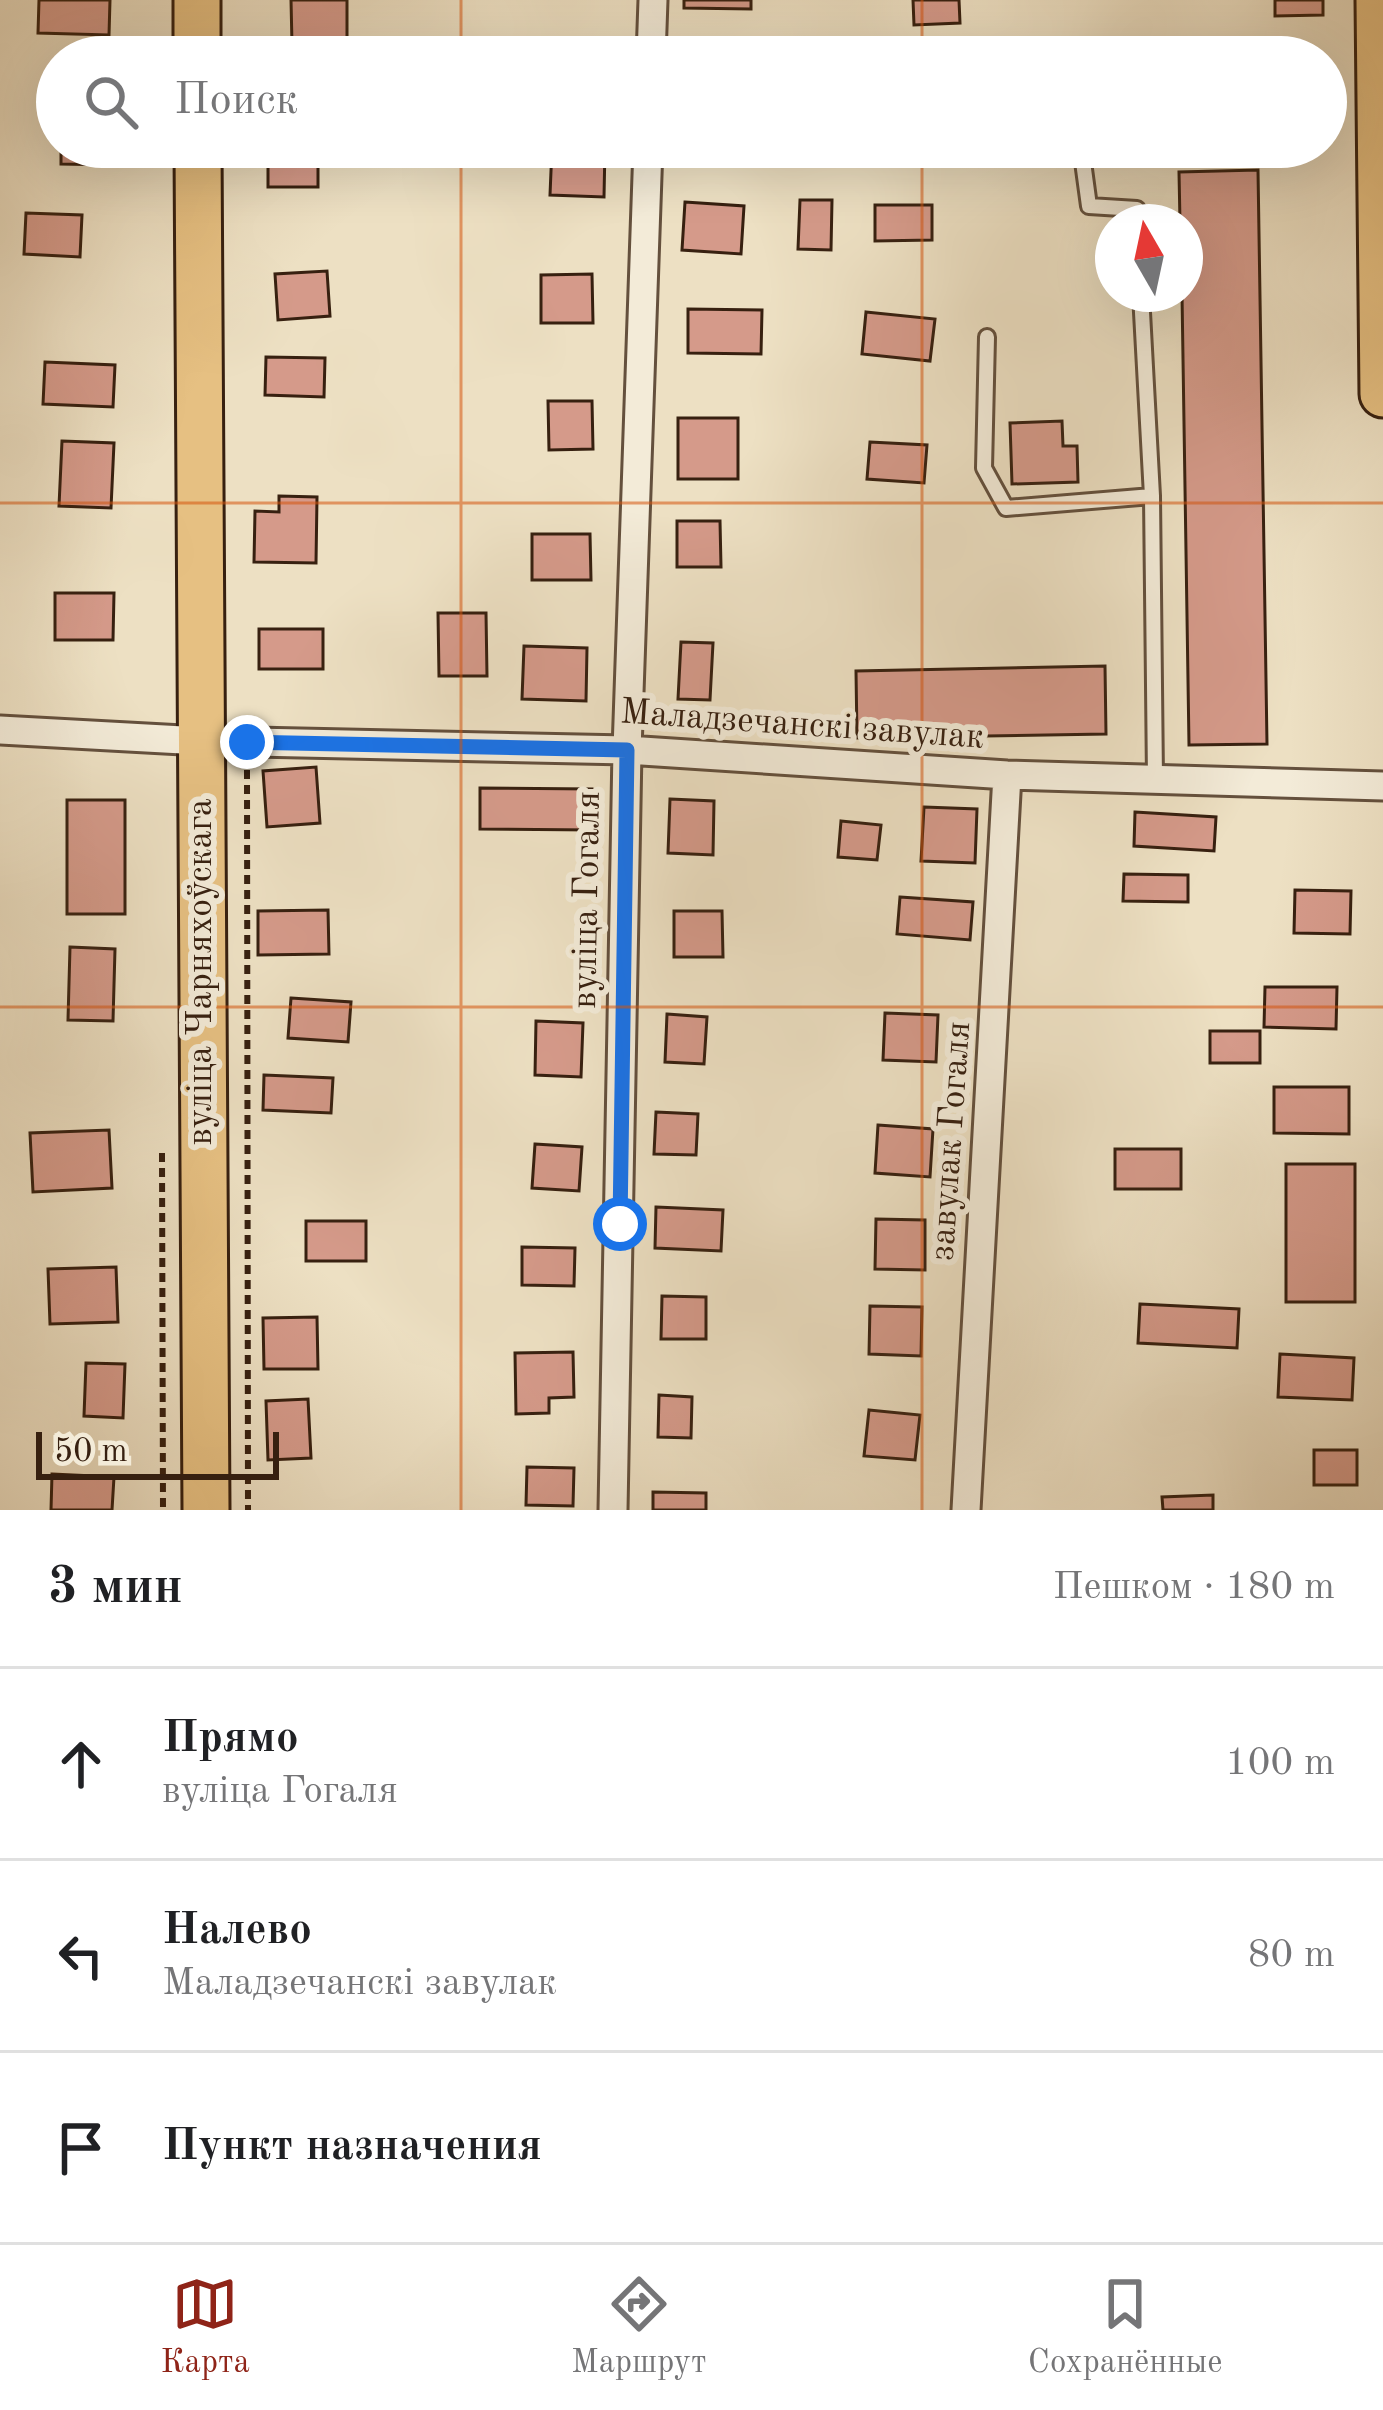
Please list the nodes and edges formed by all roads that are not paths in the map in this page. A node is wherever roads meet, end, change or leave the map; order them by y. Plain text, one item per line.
1 (197, 0) edge
2 (653, 0) edge
3 (1379, 0) edge
4 (197, 36) edge
5 (652, 36) edge
6 (198, 168) edge
7 (647, 168) edge
8 (1084, 168) edge
9 (1095, 206) edge
10 (1142, 312) edge
11 (987, 337) dead end
12 (1383, 394) edge
13 (1152, 496) junction
14 (0, 730) edge
15 (201, 741) junction
16 (627, 750) junction
17 (1007, 776) junction
18 (1156, 780) junction
19 (1383, 786) edge
20 (206, 1510) edge
21 (613, 1510) edge
22 (966, 1510) edge

1 - 4 main road
2 - 5 street
3 - 12 main road
6 - 15 main road, вуліца Чарняхоўскага
7 - 16 street, вуліца Гогаля
8 - 9 lane
10 - 13 lane
11 - 13 lane
13 - 18 lane
14 - 15 street, Маладзечанскі завулак
15 - 16 street, Маладзечанскі завулак
15 - 20 main road, вуліца Чарняхоўскага
16 - 17 street, Маладзечанскі завулак
16 - 21 street, вуліца Гогаля
17 - 18 street, Маладзечанскі завулак
17 - 22 street, завулак Гогаля
18 - 19 street, Маладзечанскі завулак

